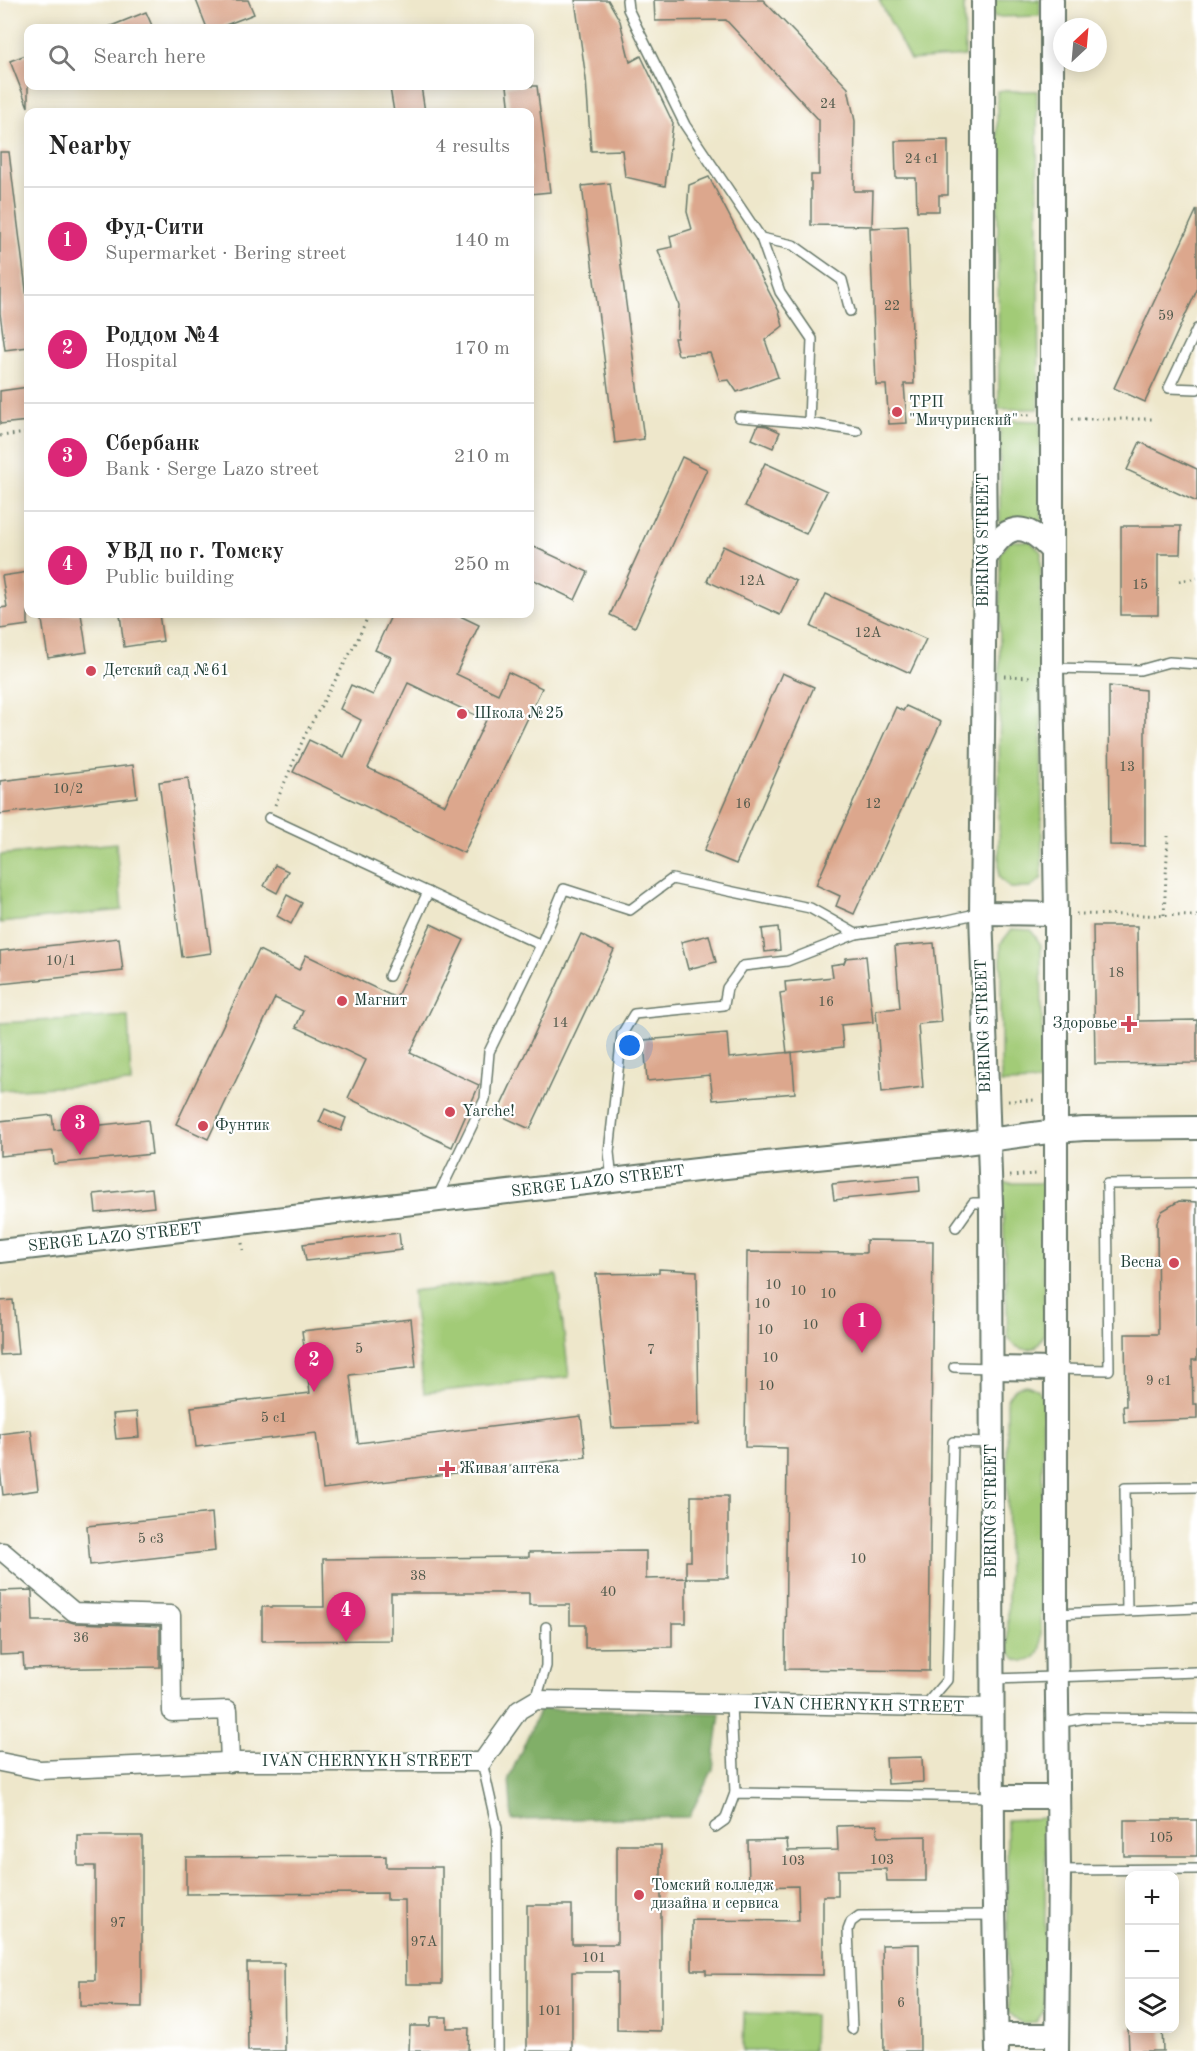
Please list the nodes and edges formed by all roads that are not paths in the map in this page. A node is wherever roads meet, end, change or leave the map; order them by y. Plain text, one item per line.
1 (627, 0) edge
2 (983, 0) edge
3 (1052, 0) edge
4 (761, 238) junction
5 (850, 311) dead end
6 (1197, 329) edge
7 (1197, 389) edge
8 (739, 417) dead end
9 (809, 423) junction
10 (857, 431) dead end
11 (1052, 551) junction
12 (985, 559) junction
13 (1197, 664) edge
14 (1046, 673) junction
15 (269, 818) road end
16 (428, 892) junction
17 (981, 912) junction
18 (1056, 914) junction
19 (856, 934) junction
20 (541, 945) junction
21 (389, 976) dead end
22 (1197, 1128) edge
23 (1056, 1131) junction
24 (988, 1140) junction
25 (612, 1180) junction
26 (1197, 1183) edge
27 (436, 1201) junction
28 (991, 1203) junction
29 (956, 1227) dead end
30 (0, 1251) edge
31 (954, 1367) dead end
32 (992, 1368) junction
33 (1056, 1369) junction
34 (992, 1443) junction
35 (1197, 1486) edge
36 (0, 1552) edge
37 (1197, 1608) edge
38 (1127, 1611) junction
39 (1056, 1614) junction
40 (546, 1627) dead end
41 (1197, 1672) edge
42 (1057, 1678) junction
43 (993, 1679) junction
44 (536, 1700) junction
45 (731, 1704) junction
46 (924, 1707) junction
47 (993, 1708) junction
48 (1197, 1719) edge
49 (1057, 1723) junction
50 (0, 1762) edge
51 (230, 1762) junction
52 (482, 1762) junction
53 (735, 1792) junction
54 (993, 1797) junction
55 (1058, 1797) junction
56 (715, 1827) dead end
57 (1197, 1869) edge
58 (1059, 1870) junction
59 (995, 1915) junction
60 (852, 2029) dead end
61 (997, 2043) edge
62 (1057, 2043) edge
63 (498, 2051) edge

1 - 4 lane
2 - 12 street, BERING STREET
3 - 11 street
4 - 5 lane
4 - 9 lane
6 - 7 lane
8 - 9 lane
9 - 10 lane
11 - 12 street
11 - 14 street
12 - 17 street, BERING STREET
13 - 14 lane
14 - 18 street
15 - 16 lane
16 - 20 lane
16 - 21 lane
17 - 18 street
17 - 19 lane
17 - 24 street, BERING STREET
18 - 23 street
19 - 20 lane
19 - 25 lane
20 - 27 lane
22 - 23 street, SERGE LAZO STREET
23 - 24 street, SERGE LAZO STREET
23 - 33 street
24 - 25 street, SERGE LAZO STREET
24 - 28 street, BERING STREET
25 - 27 street, SERGE LAZO STREET
26 - 33 lane
27 - 30 street, SERGE LAZO STREET
28 - 29 lane
28 - 32 street, BERING STREET
31 - 32 lane
32 - 33 street
32 - 34 street, BERING STREET
33 - 39 street
34 - 43 street, BERING STREET
34 - 46 lane
35 - 38 lane
36 - 51 street
37 - 38 lane
38 - 39 lane
39 - 42 street
40 - 44 lane
41 - 42 lane
42 - 43 lane
42 - 49 street
43 - 47 street, BERING STREET
44 - 45 street, IVAN CHERNYKH STREET
44 - 52 street, IVAN CHERNYKH STREET
45 - 46 street, IVAN CHERNYKH STREET
45 - 53 lane
46 - 47 street, IVAN CHERNYKH STREET
47 - 54 street, BERING STREET
48 - 49 lane
49 - 55 street
50 - 51 street, IVAN CHERNYKH STREET
51 - 52 street, IVAN CHERNYKH STREET
52 - 63 lane
53 - 54 lane
53 - 56 lane
54 - 55 street
54 - 59 street, BERING STREET
55 - 58 street
57 - 58 lane
58 - 62 street
59 - 60 lane
59 - 61 street, BERING STREET
61 - 62 street

